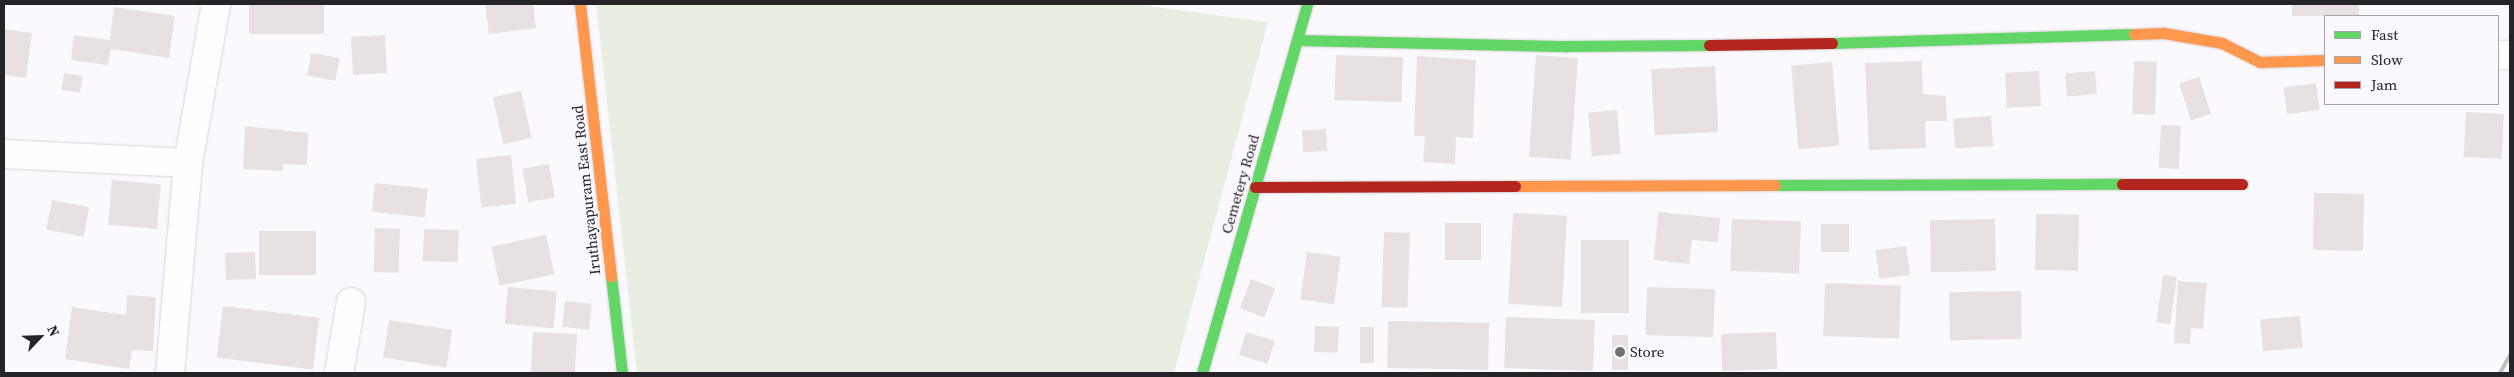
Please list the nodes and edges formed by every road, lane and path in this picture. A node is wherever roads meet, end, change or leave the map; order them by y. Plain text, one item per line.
1 (216, 4) edge
2 (580, 4) edge
3 (1307, 4) edge
4 (1297, 40) junction
5 (2324, 60) edge
6 (4, 154) edge
7 (188, 163) junction
8 (2242, 184) dead end
9 (1255, 187) junction
10 (351, 302) dead end
11 (170, 373) edge
12 (339, 373) edge
13 (622, 373) edge
14 (1202, 373) edge

1 - 7 street
2 - 13 street, Iruthayapuram East Road
3 - 4 street, Cemetery Road
4 - 5 street
4 - 9 street, Cemetery Road
6 - 7 street
7 - 11 street
8 - 9 street
9 - 14 street, Cemetery Road
10 - 12 street

